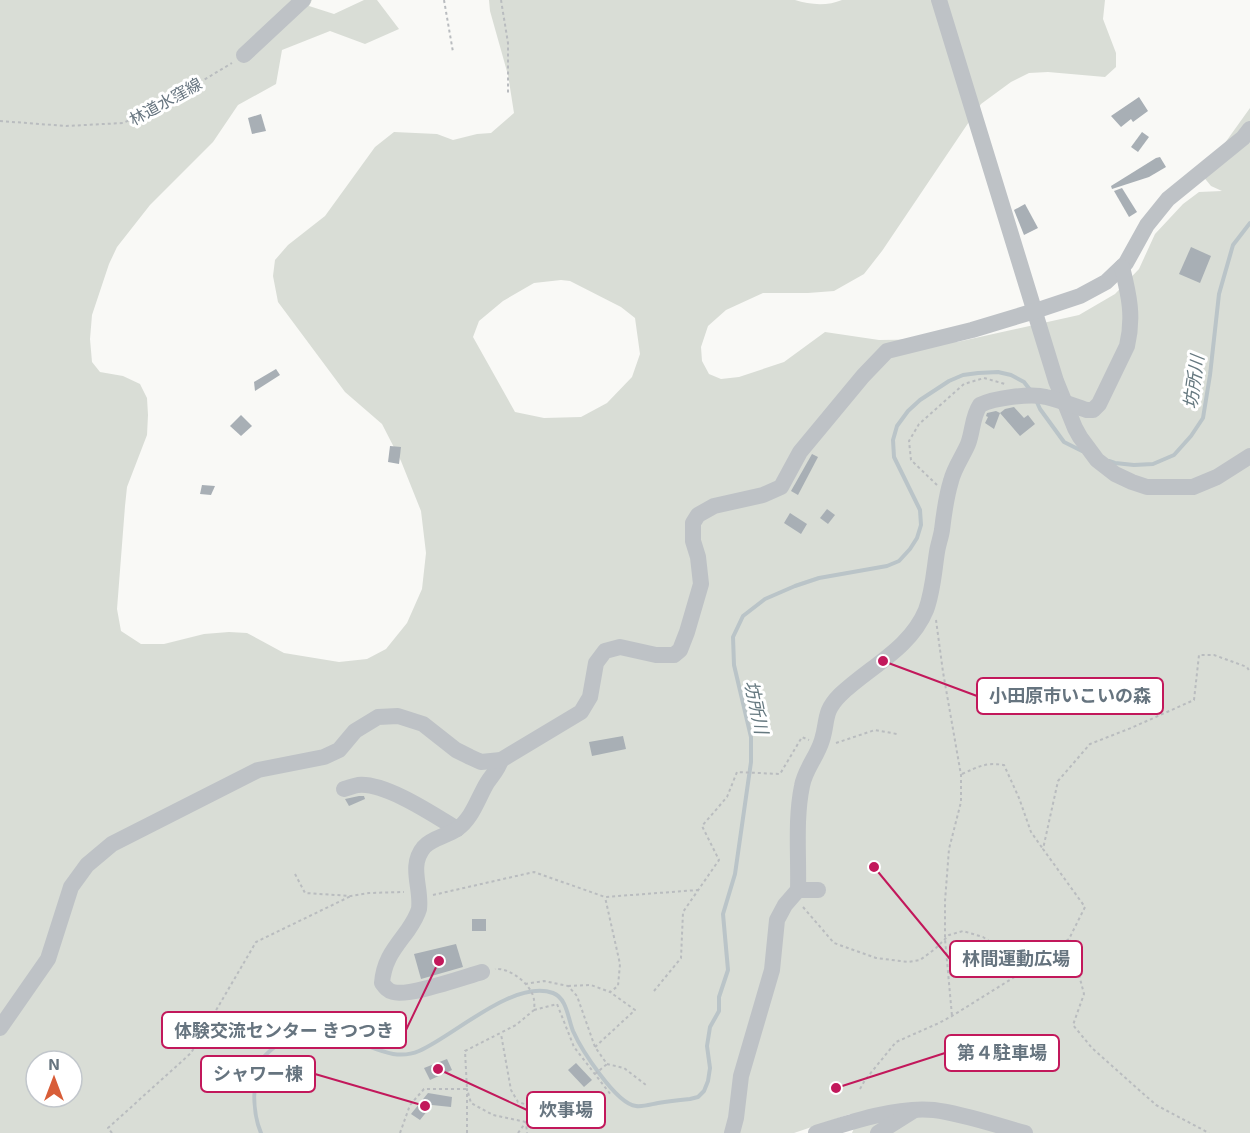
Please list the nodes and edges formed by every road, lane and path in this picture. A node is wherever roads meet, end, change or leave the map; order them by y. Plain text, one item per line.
1 (303, 0) edge
2 (444, 0) edge
3 (501, 0) edge
4 (939, 0) edge
5 (453, 52) dead end
6 (244, 55) joint
7 (508, 94) dead end
8 (0, 121) edge
9 (1250, 129) edge
10 (1122, 267) junction
11 (1035, 311) junction
12 (1027, 396) junction
13 (1065, 403) junction
14 (1250, 456) edge
15 (948, 495) junction
16 (935, 613) dead end
17 (1250, 672) edge
18 (897, 734) dead end
19 (820, 746) junction
20 (501, 760) junction
21 (961, 775) junction
22 (344, 789) dead end
23 (457, 829) junction
24 (1043, 849) junction
25 (295, 874) dead end
26 (699, 890) junction
27 (818, 890) dead end
28 (795, 893) junction
29 (419, 895) junction
30 (351, 896) junction
31 (604, 897) junction
32 (945, 939) junction
33 (1070, 939) junction
34 (483, 972) joint
35 (1021, 973) junction
36 (525, 984) junction
37 (568, 986) junction
38 (654, 991) dead end
39 (609, 992) junction
40 (534, 1010) junction
41 (952, 1016) junction
42 (0, 1028) edge
43 (501, 1034) junction
44 (595, 1047) junction
45 (607, 1064) junction
46 (595, 1075) junction
47 (646, 1084) dead end
48 (467, 1089) junction
49 (860, 1089) dead end
50 (611, 1095) dead end
51 (914, 1111) junction
52 (526, 1122) junction
53 (112, 1133) edge
54 (400, 1133) edge
55 (467, 1133) edge
56 (518, 1133) edge
57 (527, 1133) edge
58 (732, 1133) edge
59 (816, 1133) edge
60 (878, 1133) edge
61 (1024, 1133) edge
62 (1209, 1133) edge

1 - 6 street
2 - 5 path
3 - 7 path
4 - 11 street
6 - 8 path, 林道水窪線
9 - 10 street
10 - 11 street
10 - 13 street
11 - 13 street
11 - 20 street
12 - 13 street
12 - 15 street
12 - 15 path
13 - 14 street
15 - 19 street
16 - 21 path
17 - 24 path
18 - 19 path
19 - 26 path
19 - 28 street
20 - 23 street
20 - 42 street
21 - 24 path
21 - 32 path
22 - 23 street
23 - 29 street
24 - 33 path
25 - 30 path
26 - 31 path
26 - 38 path
27 - 28 street
28 - 32 path
28 - 58 street
29 - 30 path
29 - 31 path
29 - 34 street
30 - 53 path
31 - 39 path
32 - 35 path
32 - 41 path
33 - 35 path
33 - 62 path
34 - 36 path
35 - 41 path
36 - 37 path
36 - 40 path
37 - 39 path
37 - 44 path
39 - 44 path
40 - 43 path
40 - 46 path
41 - 49 path
43 - 48 path
43 - 52 path
44 - 45 path
45 - 46 path
45 - 47 path
46 - 50 path
48 - 52 path
48 - 54 path
48 - 55 path
51 - 59 street
51 - 60 street
51 - 61 street
52 - 56 path
52 - 57 path

